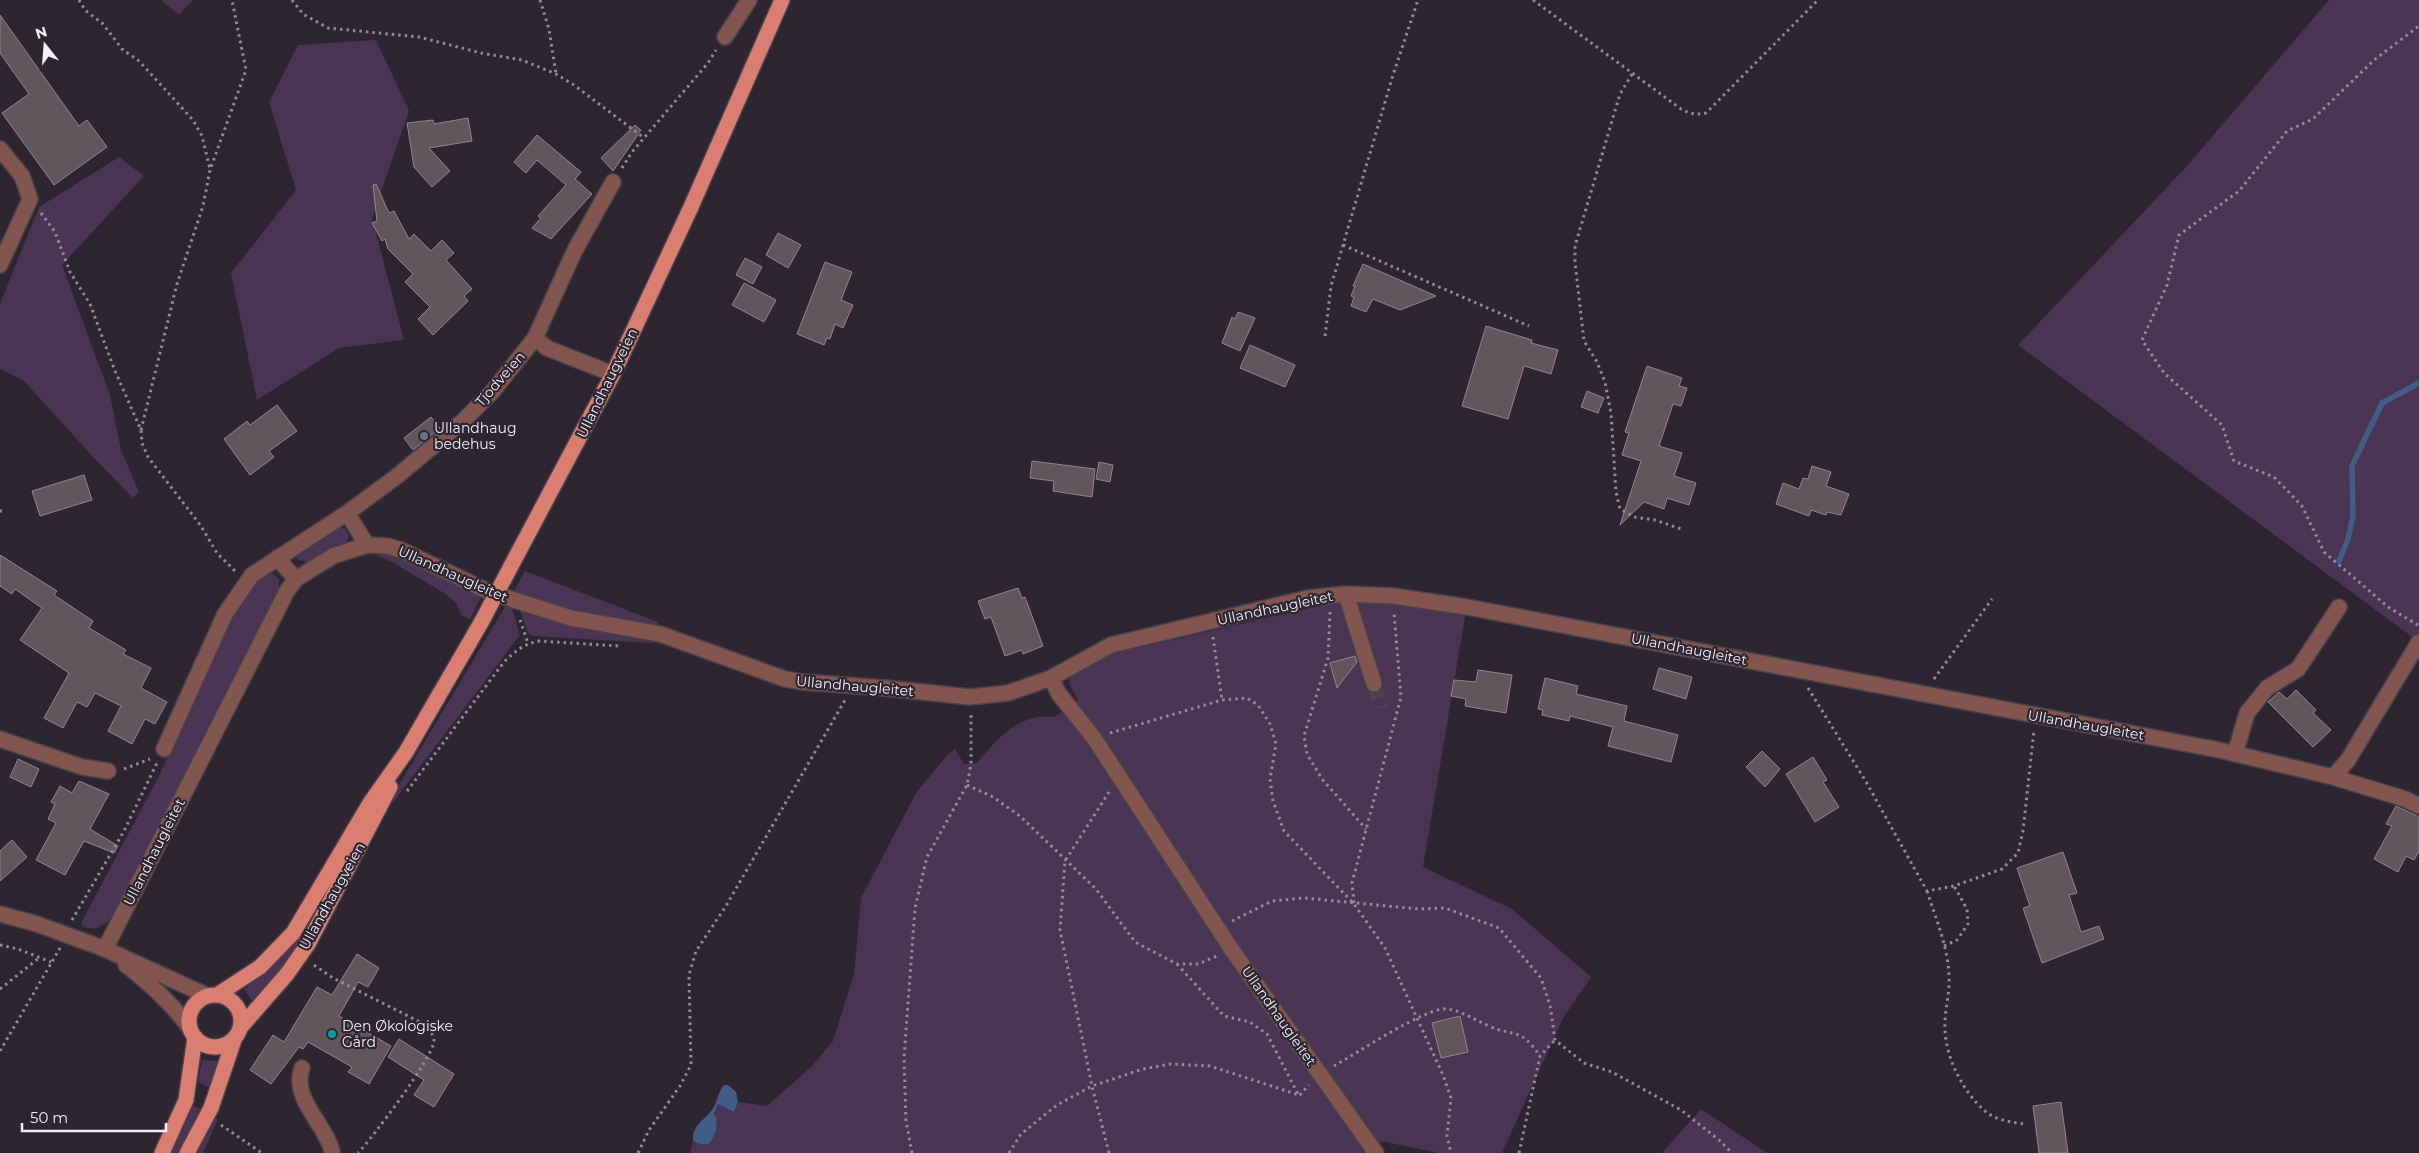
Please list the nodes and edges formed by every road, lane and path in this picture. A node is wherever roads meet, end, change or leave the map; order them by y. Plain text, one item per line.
1 (78, 0) edge
2 (232, 0) edge
3 (292, 0) edge
4 (540, 0) edge
5 (750, 0) edge
6 (782, 0) edge
7 (1418, 0) edge
8 (1533, 0) edge
9 (1818, 0) edge
10 (2419, 26) edge
11 (725, 37) joint
12 (556, 74) junction
13 (1632, 74) junction
14 (644, 138) junction
15 (0, 149) edge
16 (632, 152) dead end
17 (210, 170) junction
18 (613, 182) dead end
19 (30, 199) junction
20 (1342, 245) junction
21 (0, 265) edge
22 (1530, 326) dead end
23 (1324, 336) dead end
24 (535, 338) junction
25 (613, 374) junction
26 (141, 430) junction
27 (347, 513) junction
28 (1684, 530) dead end
29 (367, 544) junction
30 (277, 558) junction
31 (240, 576) dead end
32 (296, 578) junction
33 (1346, 594) junction
34 (1331, 595) junction
35 (1393, 596) junction
36 (1992, 599) dead end
37 (2339, 607) dead end
38 (520, 622) dead end
39 (1211, 622) junction
40 (2419, 625) edge
41 (2419, 642) edge
42 (528, 643) junction
43 (628, 646) dead end
44 (1810, 672) junction
45 (1051, 678) junction
46 (1374, 684) tunnel mouth
47 (854, 685) junction
48 (1923, 693) junction
49 (970, 697) junction
50 (1222, 700) junction
51 (2036, 717) junction
52 (1094, 738) junction
53 (0, 739) edge
54 (164, 749) junction
55 (406, 752) junction
56 (2235, 754) junction
57 (108, 771) joint
58 (1120, 777) junction
59 (2333, 777) junction
60 (967, 785) junction
61 (405, 794) dead end
62 (2419, 806) edge
63 (1366, 829) junction
64 (1065, 862) junction
65 (1954, 886) junction
66 (1927, 891) junction
67 (1354, 904) junction
68 (0, 914) edge
69 (72, 921) dead end
70 (1218, 928) junction
71 (0, 945) edge
72 (1944, 946) junction
73 (60, 948) dead end
74 (105, 949) junction
75 (1232, 950) junction
76 (39, 958) junction
77 (51, 962) junction
78 (1177, 964) junction
79 (314, 965) dead end
80 (0, 989) edge
81 (212, 996) junction
82 (1417, 1018) junction
83 (192, 1033) junction
84 (237, 1033) junction
85 (1555, 1040) junction
86 (0, 1051) edge
87 (1540, 1056) junction
88 (302, 1068) dead end
89 (1320, 1074) junction
90 (1092, 1086) junction
91 (1299, 1096) junction
92 (2024, 1124) dead end
93 (221, 1125) dead end
94 (334, 1152) edge
95 (162, 1153) edge
96 (187, 1153) edge
97 (262, 1153) edge
98 (358, 1153) edge
99 (638, 1153) edge
100 (912, 1153) edge
101 (1009, 1153) edge
102 (1109, 1153) edge
103 (1376, 1153) edge
104 (1451, 1153) edge
105 (1519, 1153) edge
106 (1732, 1153) edge

1 - 17 path
2 - 17 path
3 - 12 path
4 - 12 path
5 - 11 street
6 - 25 main road, Ullandhaugveien
7 - 20 path
8 - 13 path
9 - 13 path
10 - 40 path
11 - 14 path
12 - 14 path
13 - 28 path
14 - 16 path
15 - 19 street
17 - 26 path
18 - 24 street, Tjodveien
19 - 21 street
19 - 26 path
20 - 22 path
20 - 23 path
24 - 25 street, Tjodveien
24 - 27 street, Tjodveien
25 - 55 main road, Ullandhaugveien, bridge
26 - 31 path
27 - 29 street
27 - 30 street, Tjodveien
29 - 32 street, Ullandhaugleitet
29 - 47 street, Ullandhaugleitet
30 - 32 street
30 - 54 street, Tjodveien
32 - 74 street, Ullandhaugleitet
33 - 34 street, Ullandhaugleitet
33 - 35 street, Ullandhaugleitet
33 - 46 street
34 - 39 street, Ullandhaugleitet
34 - 63 path
35 - 44 street, Ullandhaugleitet
35 - 63 path
36 - 48 path
37 - 56 street
38 - 42 path
39 - 45 street, Ullandhaugleitet
39 - 50 path
41 - 59 street
42 - 43 path
42 - 61 path
44 - 48 street, Ullandhaugleitet
44 - 66 path
45 - 49 street, Ullandhaugleitet
45 - 52 street, Ullandhaugleitet
47 - 49 street, Ullandhaugleitet
47 - 99 path
48 - 51 street, Ullandhaugleitet
49 - 60 path
50 - 52 path
50 - 67 path
51 - 56 street, Ullandhaugleitet
51 - 65 path
52 - 58 street, Ullandhaugleitet
53 - 57 street
54 - 57 path
54 - 69 path
55 - 81 main road, Ullandhaugveien
55 - 84 main road, Ullandhaugveien
56 - 59 street, Ullandhaugleitet
58 - 64 path
58 - 70 street, Ullandhaugleitet
59 - 62 street, Ullandhaugleitet
60 - 64 path
60 - 100 path
63 - 67 path
64 - 78 path
64 - 90 path
65 - 66 path
65 - 72 path
66 - 72 path
67 - 70 path
67 - 82 path
67 - 85 path
68 - 74 street
70 - 75 street, Ullandhaugleitet
71 - 76 path
72 - 92 path
73 - 77 path
74 - 81 street
74 - 83 street
75 - 78 path
75 - 89 street, Ullandhaugleitet
76 - 77 path
76 - 80 path
77 - 86 path
78 - 91 path
79 - 98 path
81 - 83 main road
81 - 84 main road
82 - 87 path
82 - 89 path
82 - 104 path
83 - 84 main road
83 - 95 main road
84 - 96 main road, Ullandhaugveien
85 - 87 path
85 - 106 path
87 - 105 path
88 - 94 street
89 - 91 path
89 - 103 street, Ullandhaugleitet
90 - 91 path
90 - 101 path
90 - 102 path
93 - 97 path

